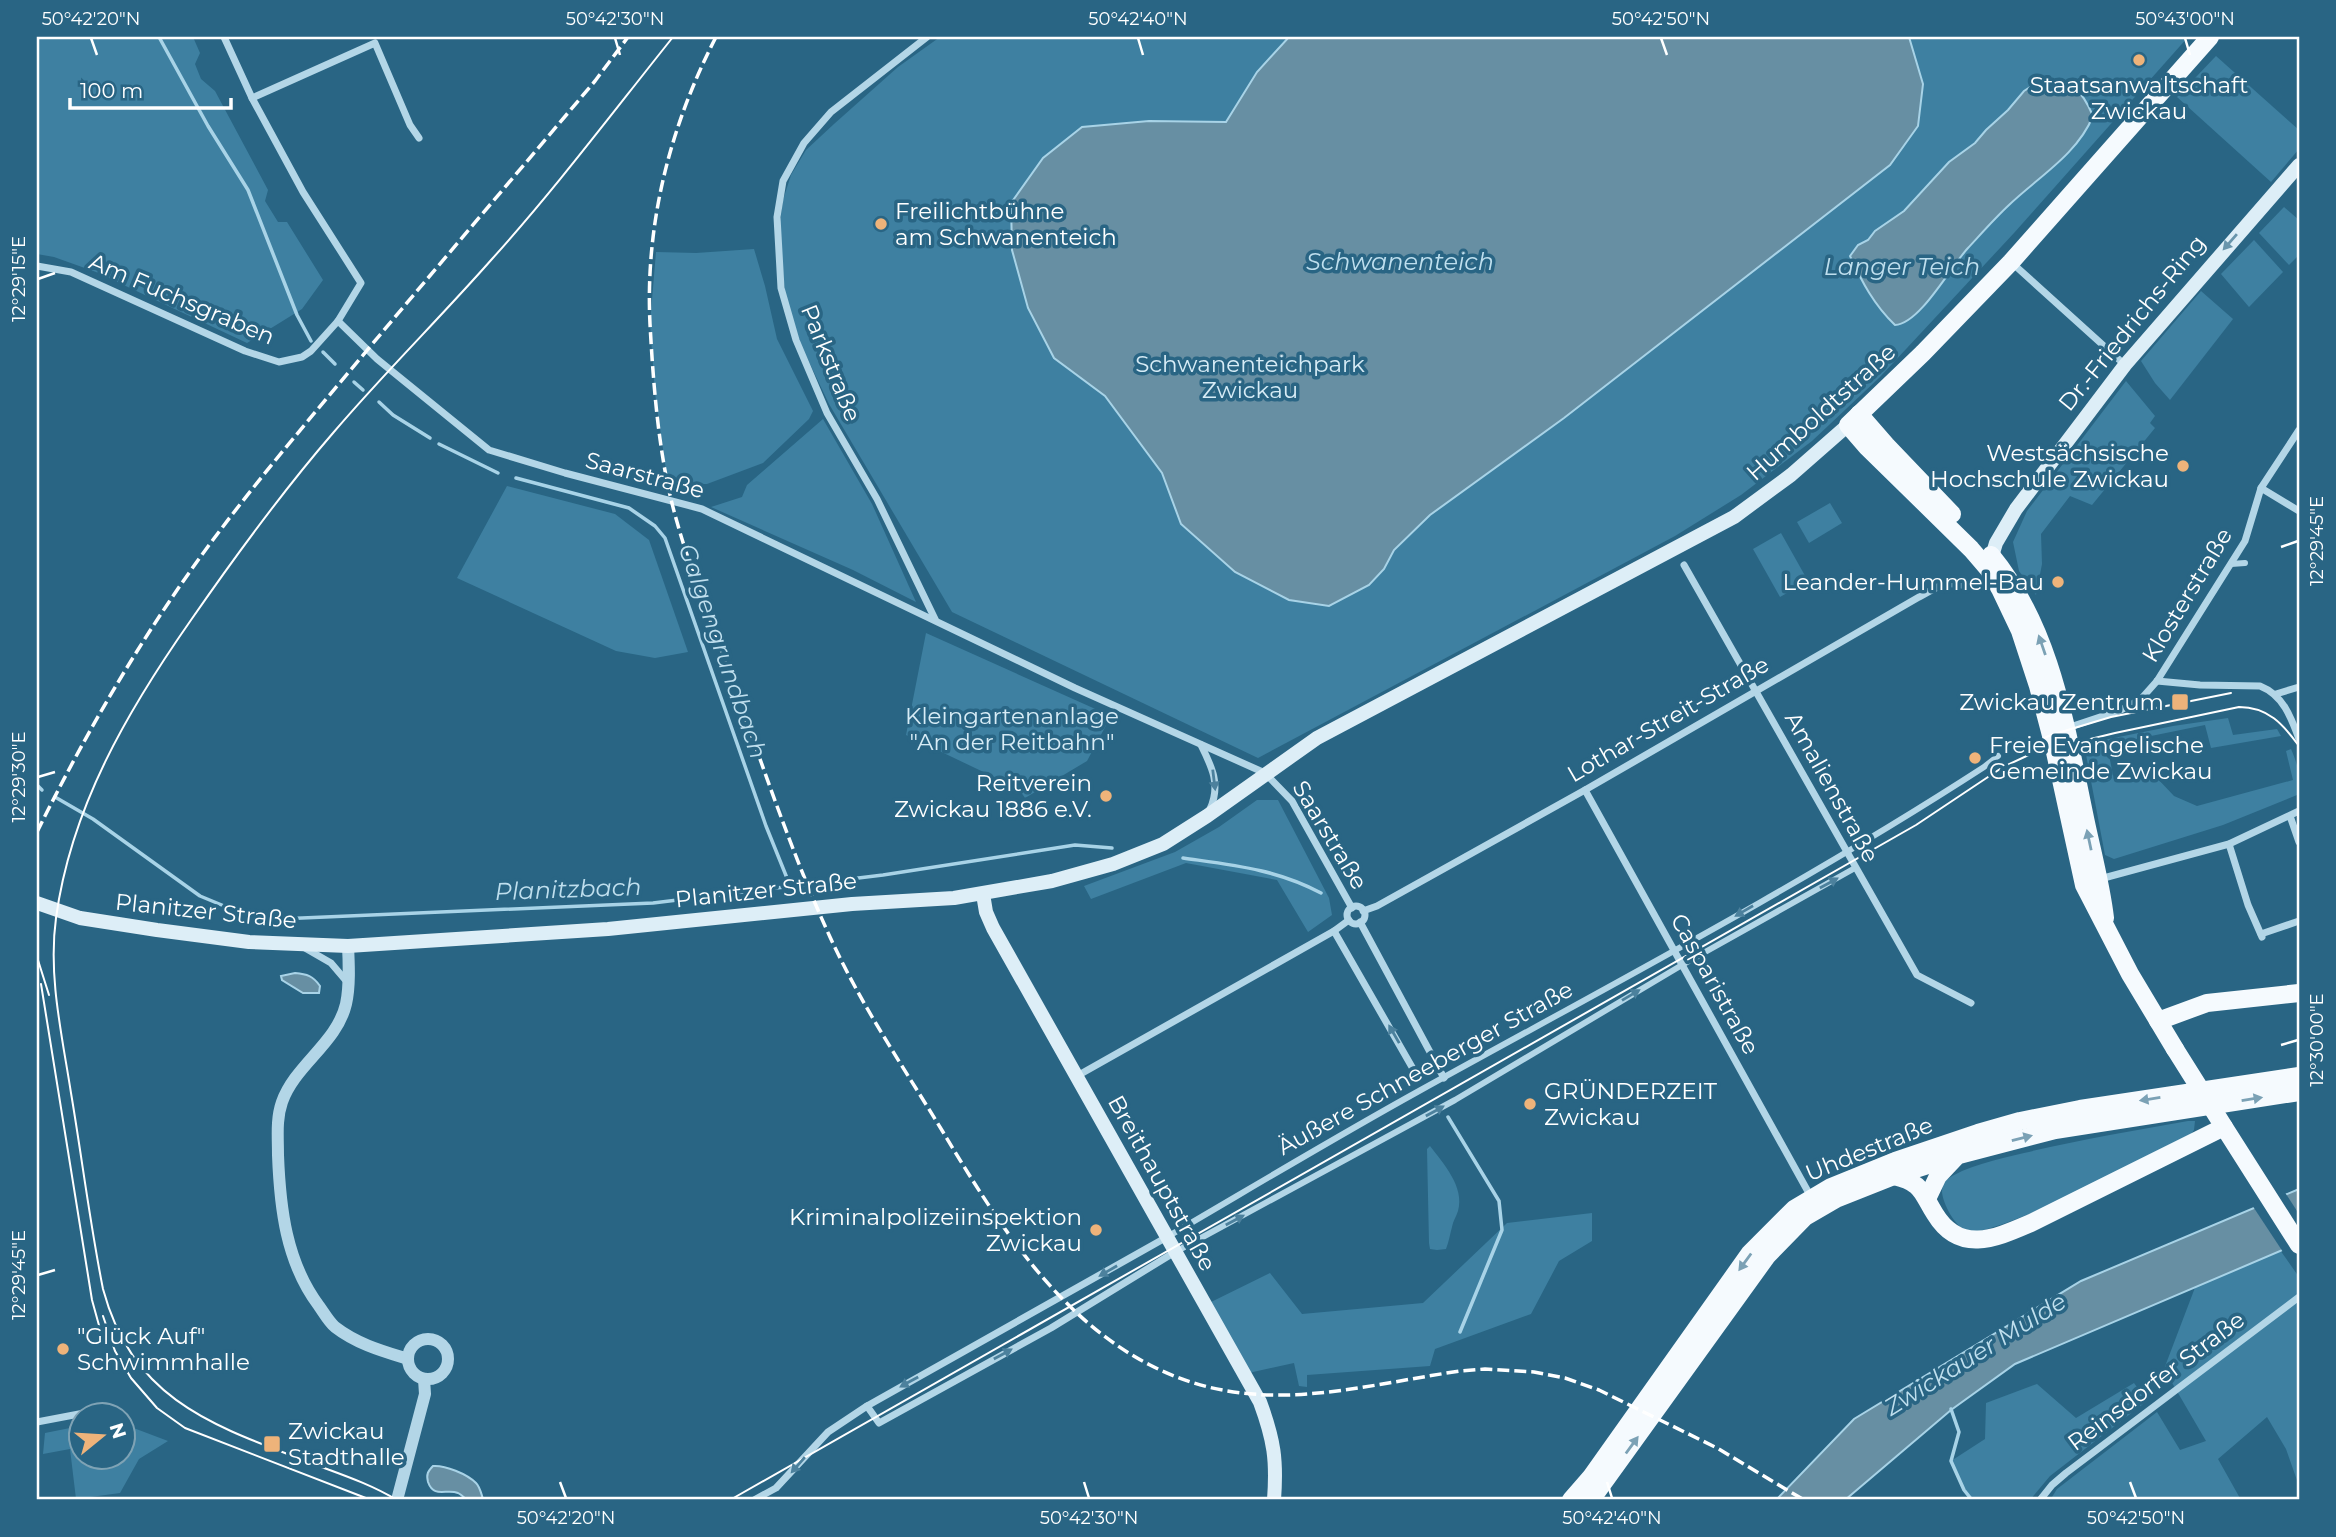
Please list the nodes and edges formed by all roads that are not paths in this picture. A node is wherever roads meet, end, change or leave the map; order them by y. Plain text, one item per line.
1 (224, 37) edge
2 (927, 37) edge
3 (2210, 37) edge
4 (252, 98) junction
5 (419, 138) dead end
6 (2299, 165) edge
7 (2011, 262) junction
8 (37, 266) edge
9 (338, 321) junction
10 (2125, 365) junction
11 (1854, 420) junction
12 (2299, 430) edge
13 (2261, 488) junction
14 (2266, 498) dead end
15 (2299, 511) edge
16 (1990, 563) junction
17 (2245, 563) dead end
18 (2231, 564) junction
19 (1684, 565) dead end
20 (935, 619) junction
21 (2157, 681) junction
22 (2299, 687) edge
23 (1757, 691) junction
24 (2276, 694) junction
25 (2066, 729) junction
26 (2299, 738) edge
27 (1201, 744) junction
28 (1998, 756) dead end
29 (1265, 773) junction
30 (1585, 790) junction
31 (2299, 811) edge
32 (1207, 816) junction
33 (2290, 816) junction
34 (2299, 842) edge
35 (2229, 844) junction
36 (1846, 852) junction
37 (2079, 866) junction
38 (1855, 868) junction
39 (2098, 879) junction
40 (983, 894) junction
41 (37, 903) edge
42 (1352, 908) junction
43 (1363, 911) junction
44 (1349, 920) junction
45 (2299, 921) edge
46 (1360, 922) junction
47 (2106, 924) junction
48 (1334, 930) junction
49 (298, 945) junction
50 (348, 946) junction
51 (1674, 951) junction
52 (1682, 965) junction
53 (348, 984) junction
54 (2299, 993) edge
55 (1971, 1003) dead end
56 (2158, 1021) junction
57 (1438, 1068) junction
58 (2299, 1076) edge
59 (1076, 1077) junction
60 (1444, 1078) junction
61 (2299, 1091) edge
62 (2224, 1127) junction
63 (1959, 1155) junction
64 (1894, 1176) junction
65 (1811, 1197) junction
66 (1928, 1198) junction
67 (1167, 1237) junction
68 (2299, 1245) edge
69 (1175, 1252) junction
70 (2299, 1297) edge
71 (408, 1359) junction
72 (424, 1379) junction
73 (867, 1406) junction
74 (66, 1416) edge
75 (37, 1422) edge
76 (397, 1500) edge
77 (754, 1500) edge
78 (1274, 1500) edge
79 (1571, 1500) edge
80 (1591, 1500) edge
81 (2040, 1500) edge

1 - 4 street
2 - 20 street, Parkstraße
3 - 7 main road, Humboldtstraße
4 - 5 street
4 - 9 street
6 -> 10 main road, Dr.-Friedrichs-Ring
7 - 10 street
7 - 11 main road, Humboldtstraße
8 - 9 street, Am Fuchsgraben
9 - 20 street, Saarstraße
10 - 16 main road, Dr.-Friedrichs-Ring
11 - 16 main road
11 - 29 main road, Humboldtstraße
12 - 13 street, Klosterstraße
13 - 14 street
13 - 15 street
13 - 18 street, Klosterstraße
16 - 23 street, Lothar-Streit-Straße
25 -> 16 main road
16 - 37 main road
17 - 18 street
18 - 21 street, Klosterstraße
19 - 23 street, Amalienstraße
20 - 27 street, Saarstraße
21 - 24 street
21 - 25 street, Klosterstraße
22 - 24 street
23 - 30 street, Lothar-Streit-Straße
23 - 36 street, Amalienstraße
24 - 26 street
39 -> 25 main road
27 - 29 street, Saarstraße
27 -> 32 street
28 - 36 street, Äußere Schneeberger Straße
29 - 32 main road, Planitzer Straße
29 - 42 street, Saarstraße
30 - 43 street, Lothar-Streit-Straße
30 - 51 street, Casparistraße
31 - 33 street
32 - 40 main road, Planitzer Straße
33 - 34 street
33 - 35 street
35 - 39 street
35 - 45 street
36 - 38 street, Amalienstraße
36 -> 51 street, Äußere Schneeberger Straße
37 - 39 street
37 - 47 main road
52 -> 38 street, Äußere Schneeberger Straße
38 - 55 street, Amalienstraße
39 - 47 main road
40 - 50 main road, Planitzer Straße
40 - 59 main road, Breithauptstraße
41 - 49 main road, Planitzer Straße
42 - 43 street
42 - 44 street
43 - 46 street
44 - 46 street
44 - 48 street
46 - 57 street, Saarstraße
47 - 56 main road
57 -> 48 street
48 - 59 street
49 - 50 main road, Planitzer Straße
49 - 53 street
50 - 53 street
51 - 52 street, Casparistraße
51 - 60 street, Äußere Schneeberger Straße
52 - 65 street, Casparistraße
69 -> 52 street, Äußere Schneeberger Straße
53 - 71 street
54 - 56 main road
56 - 62 main road, bridge
57 - 60 street, Saarstraße
58 -> 65 main road, Uhdestraße
59 - 67 main road, Breithauptstraße
60 - 67 street, Äußere Schneeberger Straße
63 -> 61 main road, Uhdestraße
62 - 66 main road
62 - 68 main road
63 - 64 main road, Uhdestraße
63 - 66 main road
64 - 66 main road
80 -> 64 main road, Uhdestraße
65 -> 79 main road, Uhdestraße
67 - 69 main road, Breithauptstraße
67 -> 73 street, Äußere Schneeberger Straße
73 -> 69 street, Äußere Schneeberger Straße
69 - 78 main road, Breithauptstraße
70 - 81 street, Reinsdorfer Straße
71 - 72 street
71 - 72 street
72 - 76 street
73 -> 77 street, Äußere Schneeberger Straße
74 - 75 street

